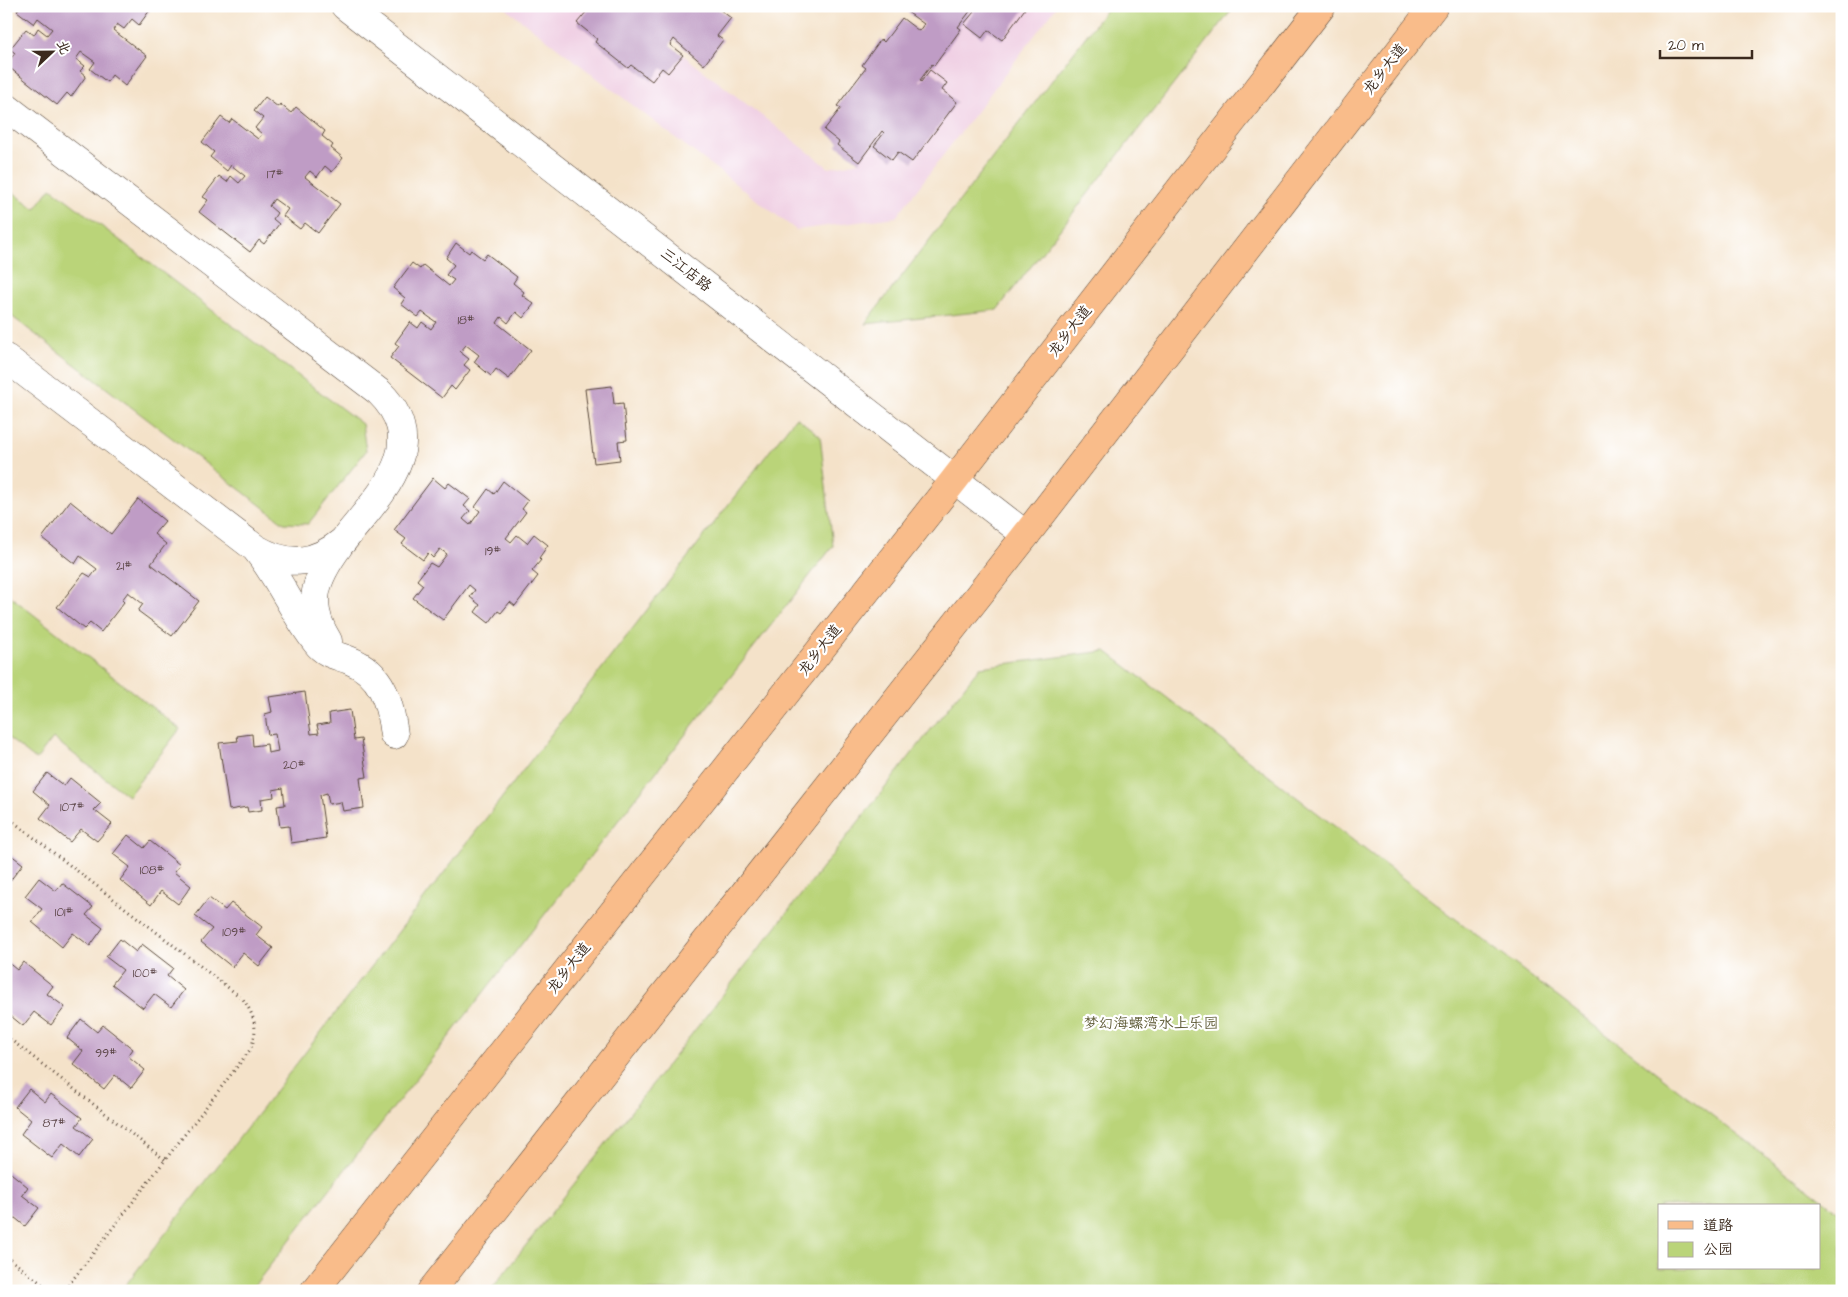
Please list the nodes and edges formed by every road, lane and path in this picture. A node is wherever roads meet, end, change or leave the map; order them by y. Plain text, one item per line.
1 (345, 6) edge
2 (1322, 6) edge
3 (1434, 6) edge
4 (6, 108) edge
5 (6, 358) edge
6 (955, 479) junction
7 (1026, 535) junction
8 (344, 541) junction
9 (255, 548) junction
10 (350, 660) junction
11 (394, 734) dead end
12 (6, 816) edge
13 (6, 1036) edge
14 (165, 1160) junction
15 (6, 1256) edge
16 (51, 1291) edge
17 (64, 1291) edge
18 (314, 1291) edge
19 (431, 1291) edge

1 - 6 street, 三江店路
2 - 6 main road, 龙乡大道
3 - 7 main road, 龙乡大道
4 - 8 street
5 - 9 street
6 - 7 street, 三江店路
6 - 18 main road, 龙乡大道
7 - 19 main road, 龙乡大道
8 - 9 street
8 - 10 street
9 - 10 street
10 - 11 street
12 - 14 path
13 - 14 path
14 - 17 path
15 - 16 path

